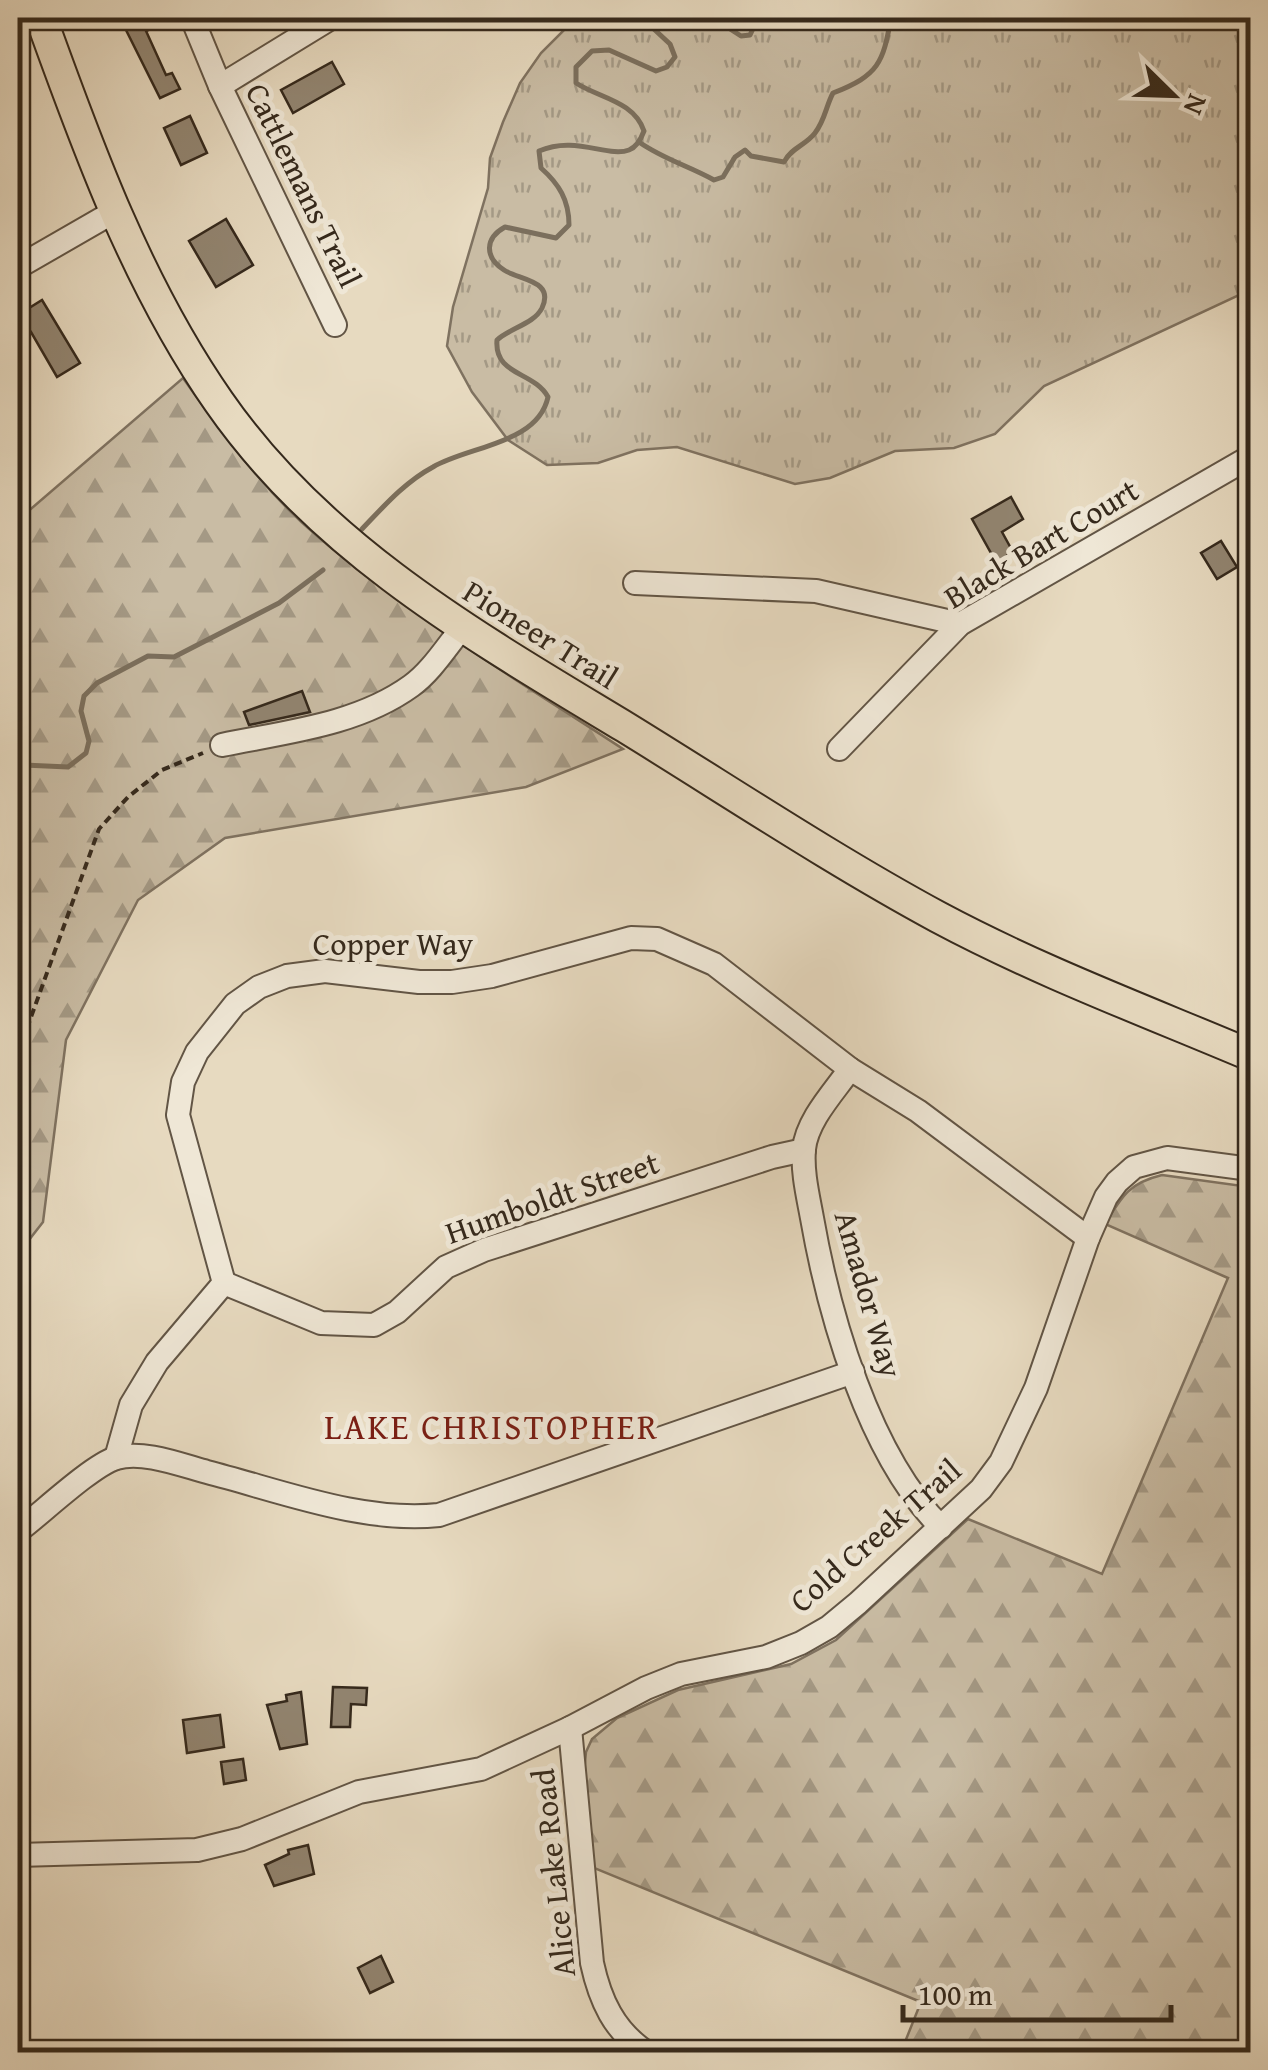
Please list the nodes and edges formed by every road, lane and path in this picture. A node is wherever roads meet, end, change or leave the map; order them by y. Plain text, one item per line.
1 (40, 18) edge
2 (192, 18) edge
3 (331, 18) edge
4 (220, 86) junction
5 (116, 210) junction
6 (18, 267) edge
7 (335, 326) dead end
8 (1250, 457) edge
9 (635, 583) dead end
10 (960, 624) junction
11 (462, 628) junction
12 (222, 745) joint
13 (839, 749) dead end
14 (18, 1054) edge
15 (1250, 1056) edge
16 (850, 1069) junction
17 (804, 1150) junction
18 (1250, 1169) edge
19 (1088, 1238) junction
20 (224, 1284) junction
21 (853, 1372) junction
22 (116, 1458) junction
23 (941, 1527) junction
24 (18, 1531) edge
25 (570, 1728) junction
26 (18, 1854) edge
27 (628, 2048) edge

1 - 5 main road, Pioneer Trail
2 - 4 street, Cattlemans Trail
3 - 4 street
4 - 7 street, Cattlemans Trail
5 - 6 street
5 - 11 main road, Pioneer Trail
8 - 10 street, Black Bart Court
9 - 10 street
10 - 13 street, Black Bart Court
11 - 12 street
11 - 15 main road, Pioneer Trail
12 - 14 path
16 - 17 street
16 - 19 street, Copper Way
16 - 20 street, Copper Way
17 - 20 street, Humboldt Street
17 - 21 street, Amador Way
18 - 19 street, Cold Creek Trail
19 - 23 street, Cold Creek Trail
20 - 22 street
21 - 22 street
21 - 23 street, Amador Way
22 - 24 street
23 - 25 street, Cold Creek Trail
25 - 26 street, Cold Creek Trail
25 - 27 street, Alice Lake Road

